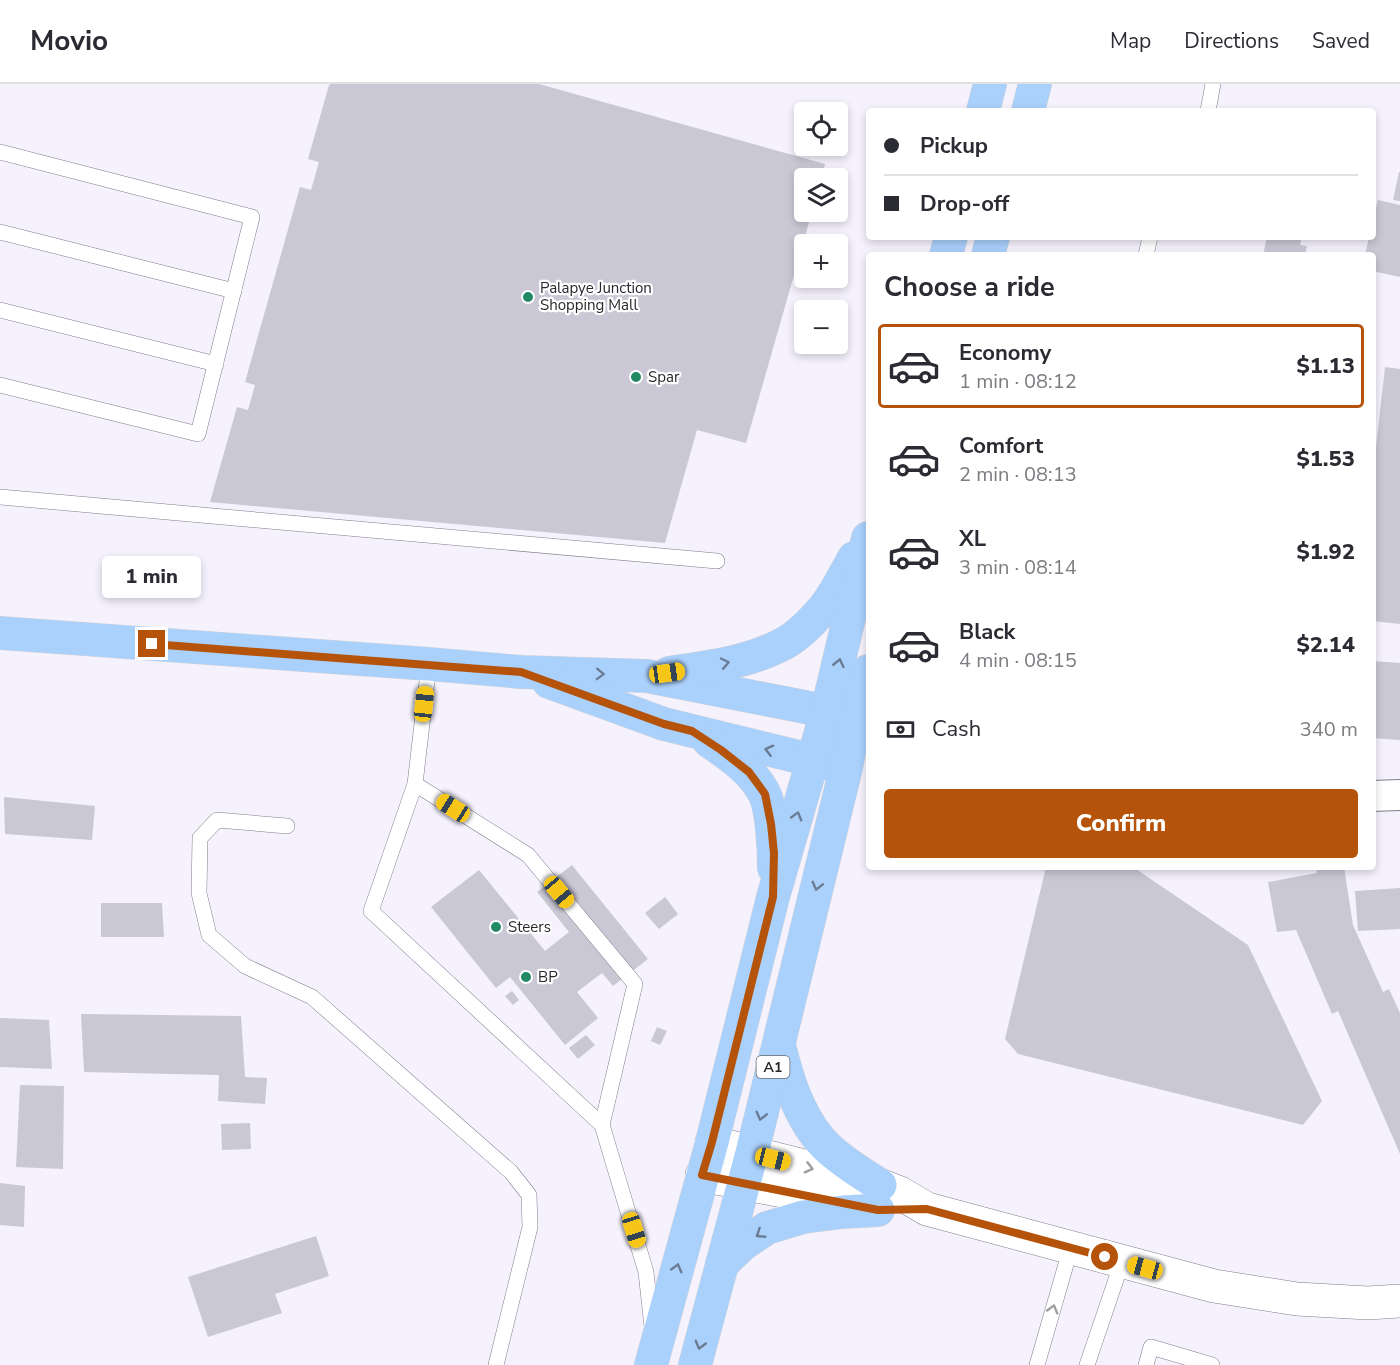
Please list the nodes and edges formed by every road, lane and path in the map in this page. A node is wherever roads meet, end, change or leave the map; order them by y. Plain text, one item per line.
1 (990, 84) edge
2 (1035, 84) edge
3 (1213, 84) edge
4 (984, 108) edge
5 (1029, 108) edge
6 (1209, 108) edge
7 (0, 152) edge
8 (0, 232) edge
9 (234, 291) junction
10 (0, 310) edge
11 (216, 364) junction
12 (0, 385) edge
13 (0, 497) edge
14 (866, 533) edge
15 (866, 552) edge
16 (717, 561) dead end
17 (5, 631) edge
18 (429, 664) junction
19 (521, 672) junction
20 (866, 674) edge
21 (647, 676) junction
22 (842, 714) junction
23 (692, 731) junction
24 (813, 761) junction
25 (846, 768) junction
26 (415, 784) junction
27 (1400, 795) edge
28 (1376, 796) edge
29 (287, 826) dead end
30 (773, 897) junction
31 (778, 1044) junction
32 (602, 1125) junction
33 (712, 1142) junction
34 (748, 1168) junction
35 (702, 1175) junction
36 (879, 1198) junction
37 (1071, 1247) junction
38 (1122, 1262) junction
39 (722, 1264) junction
40 (1400, 1301) edge
41 (652, 1360) edge
42 (496, 1365) edge
43 (694, 1365) edge
44 (1036, 1365) edge
45 (1087, 1365) edge
46 (1146, 1365) edge
47 (1212, 1365) edge

1 - 4 highway
2 - 5 highway
3 - 6 lane
7 - 9 lane
8 - 9 lane
9 - 11 lane
10 - 11 lane
11 - 12 lane
13 - 16 lane
21 -> 14 highway
22 -> 15 highway, A1
17 - 18 highway
18 - 19 highway
18 - 26 lane
19 -> 21 highway
19 - 23 highway
20 - 22 highway, A1
21 - 22 highway
22 - 24 highway, A1
22 - 25 highway, A1
24 -> 23 highway
23 - 30 highway
24 - 25 highway
30 -> 24 highway, A1
25 -> 31 highway, A1
26 - 32 lane
26 - 32 lane
27 - 28 street
29 - 42 lane
30 - 33 highway, A1
31 -> 34 highway, A1
31 - 36 highway
32 - 41 lane
33 - 34 street
33 - 35 highway, A1
34 - 35 street
34 - 36 street
34 - 39 highway, A1
41 -> 35 highway, A1
36 - 37 street
36 -> 39 highway
37 - 38 street
44 -> 37 lane
38 - 40 street
38 - 45 lane
39 -> 43 highway, A1
46 - 47 lane

